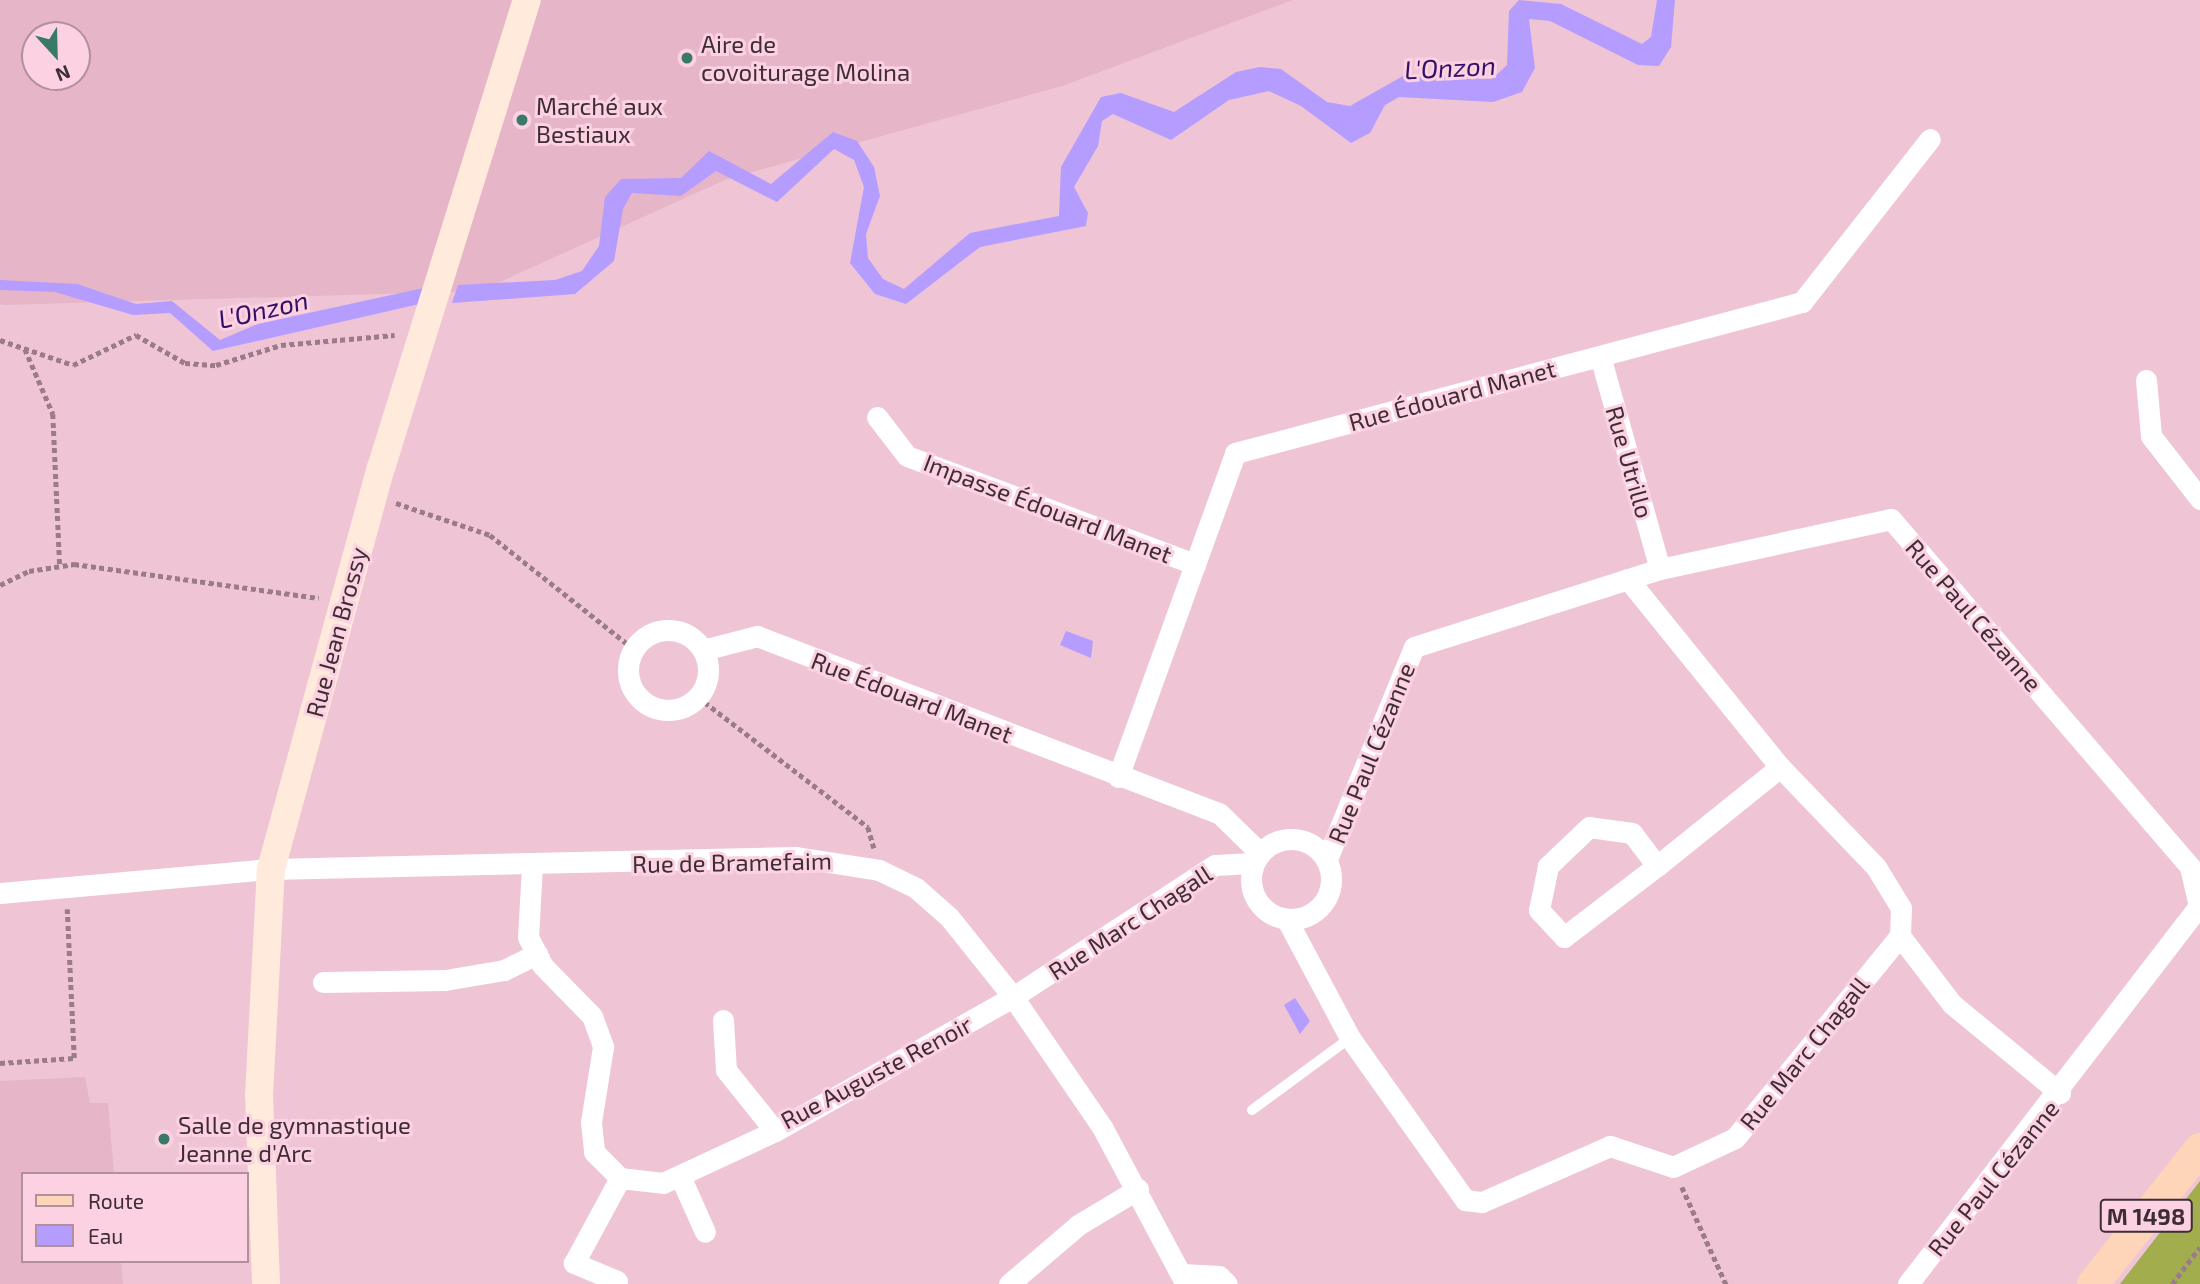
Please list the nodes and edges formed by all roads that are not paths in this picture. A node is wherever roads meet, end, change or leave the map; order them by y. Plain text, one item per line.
1 (527, 0) edge
2 (1930, 139) dead end
3 (1600, 356) junction
4 (2146, 380) dead end
5 (877, 416) dead end
6 (2200, 499) edge
7 (1195, 564) junction
8 (1660, 569) junction
9 (1629, 579) junction
10 (703, 650) junction
11 (1780, 767) junction
12 (1118, 777) junction
13 (1256, 857) junction
14 (1327, 859) junction
15 (532, 866) junction
16 (1657, 866) junction
17 (271, 869) junction
18 (0, 893) edge
19 (1287, 920) junction
20 (1900, 936) junction
21 (537, 954) junction
22 (323, 982) dead end
23 (1013, 997) junction
24 (723, 1020) dead end
25 (1350, 1038) junction
26 (2060, 1093) junction
27 (1252, 1110) dead end
28 (775, 1131) junction
29 (2200, 1149) edge
30 (680, 1176) junction
31 (620, 1178) junction
32 (1138, 1189) junction
33 (705, 1232) dead end
34 (1184, 1279) edge
35 (617, 1281) dead end
36 (265, 1284) edge
37 (1009, 1284) edge
38 (1227, 1284) edge
39 (1908, 1284) edge
40 (2093, 1284) edge

1 - 17 street, Rue Jean Brossy
2 - 3 street, Rue Édouard Manet
3 - 7 street, Rue Édouard Manet
3 - 8 street, Rue Utrillo
4 - 6 street
5 - 7 street, Impasse Édouard Manet
7 - 12 street, Rue Édouard Manet
8 - 9 street, Rue Paul Cézanne
8 - 26 street, Rue Paul Cézanne
9 - 11 street
9 - 14 street, Rue Paul Cézanne
10 - 10 street
10 - 12 street, Rue Édouard Manet
11 - 16 street
11 - 20 street
12 - 13 street, Rue Édouard Manet
13 - 14 street
13 - 19 street
13 - 23 street, Rue Marc Chagall
14 - 19 street
15 - 17 street, Rue de Bramefaim
15 - 21 street
15 - 23 street, Rue de Bramefaim
16 - 16 street
17 - 18 street, Rue de Bramefaim
17 - 36 street, Rue Jean Brossy
19 - 25 street
20 - 25 street, Rue Marc Chagall
20 - 26 street
21 - 22 street
21 - 31 street
23 - 28 street, Rue Auguste Renoir
23 - 32 street, Rue de Bramefaim
24 - 28 street, Rue Auguste Renoir
25 - 27 lane
26 - 39 street, Rue Paul Cézanne
28 - 30 street
29 - 40 main road, M 1498
30 - 31 street
30 - 33 street
31 - 35 street
32 - 34 street, Rue de Bramefaim
32 - 37 street
34 - 38 street

